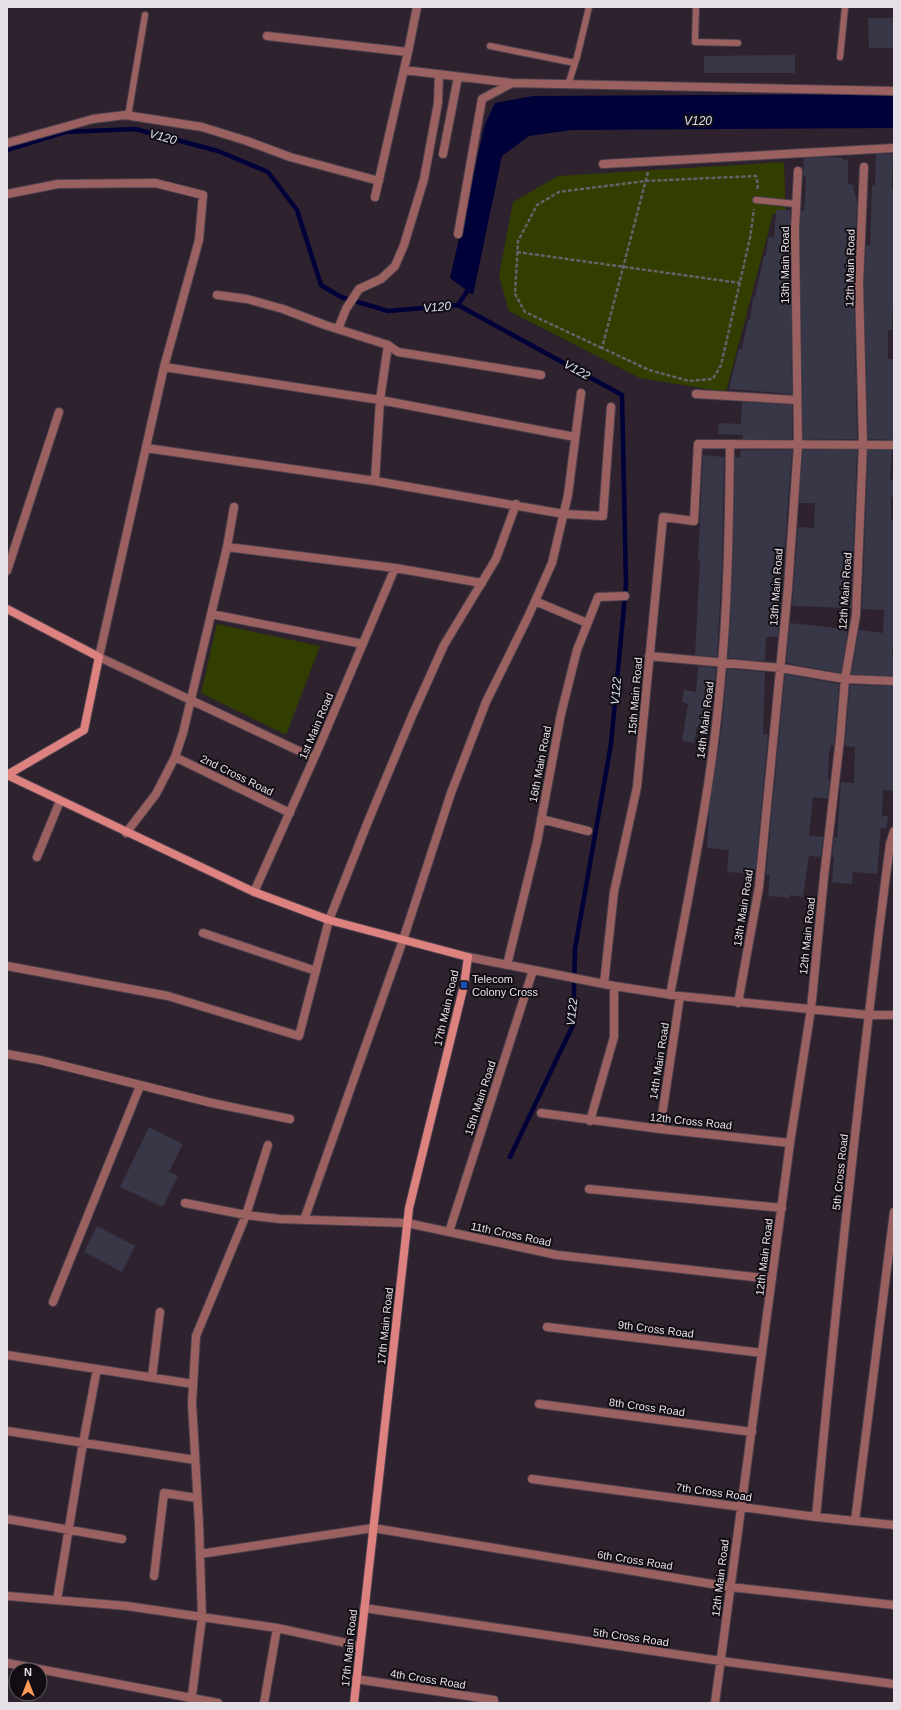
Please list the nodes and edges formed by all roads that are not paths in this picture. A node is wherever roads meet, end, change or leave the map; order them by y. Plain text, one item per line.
1 (416, 7) edge
2 (589, 7) edge
3 (696, 7) edge
4 (845, 7) edge
5 (144, 15) dead end
6 (267, 36) dead end
7 (738, 43) dead end
8 (490, 46) dead end
9 (408, 52) junction
10 (840, 57) dead end
11 (575, 63) junction
12 (404, 70) junction
13 (439, 74) junction
14 (458, 77) junction
15 (515, 84) junction
16 (568, 85) junction
17 (894, 91) edge
18 (128, 116) junction
19 (7, 143) edge
20 (894, 148) edge
21 (443, 154) dead end
22 (602, 164) dead end
23 (864, 167) dead end
24 (798, 171) dead end
25 (379, 181) junction
26 (7, 194) edge
27 (375, 197) dead end
28 (756, 200) road end
29 (796, 204) junction
30 (458, 234) dead end
31 (217, 295) dead end
32 (338, 329) junction
33 (388, 344) junction
34 (164, 368) junction
35 (541, 375) dead end
36 (581, 393) dead end
37 (696, 394) dead end
38 (380, 400) junction
39 (797, 400) junction
40 (611, 407) dead end
41 (59, 412) dead end
42 (576, 437) junction
43 (730, 444) junction
44 (798, 445) junction
45 (863, 445) junction
46 (894, 445) edge
47 (146, 448) junction
48 (375, 481) junction
49 (516, 504) junction
50 (234, 507) dead end
51 (564, 514) junction
52 (227, 546) junction
53 (395, 568) junction
54 (7, 571) edge
55 (482, 583) junction
56 (625, 596) dead end
57 (535, 601) junction
58 (7, 610) edge
59 (211, 614) junction
60 (587, 623) junction
61 (363, 644) junction
62 (650, 656) junction
63 (99, 657) junction
64 (722, 664) junction
65 (781, 668) junction
66 (845, 679) junction
67 (894, 681) edge
68 (191, 699) junction
69 (175, 757) junction
70 (314, 758) junction
71 (7, 775) edge
72 (60, 801) junction
73 (290, 813) junction
74 (541, 819) junction
75 (588, 831) dead end
76 (894, 831) edge
77 (126, 832) junction
78 (37, 857) dead end
79 (254, 892) junction
80 (329, 920) junction
81 (203, 933) dead end
82 (403, 940) junction
83 (468, 957) junction
84 (507, 965) junction
85 (7, 966) edge
86 (533, 970) junction
87 (316, 971) junction
88 (604, 984) junction
89 (614, 986) junction
90 (670, 995) junction
91 (680, 996) junction
92 (738, 1003) junction
93 (811, 1009) junction
94 (868, 1015) junction
95 (894, 1015) edge
96 (8, 1055) edge
97 (140, 1086) junction
98 (541, 1113) dead end
99 (290, 1119) dead end
100 (590, 1121) junction
101 (660, 1129) junction
102 (790, 1143) junction
103 (268, 1145) dead end
104 (590, 1189) dead end
105 (185, 1203) dead end
106 (782, 1208) junction
107 (894, 1212) edge
108 (246, 1215) junction
109 (304, 1220) junction
110 (407, 1224) junction
111 (449, 1232) junction
112 (772, 1279) junction
113 (53, 1302) dead end
114 (160, 1312) dead end
115 (547, 1327) dead end
116 (762, 1353) junction
117 (7, 1355) edge
118 (97, 1369) junction
119 (152, 1377) junction
120 (193, 1384) junction
121 (539, 1404) dead end
122 (7, 1431) edge
123 (752, 1432) junction
124 (83, 1443) junction
125 (195, 1460) junction
126 (532, 1479) dead end
127 (197, 1498) junction
128 (741, 1507) junction
129 (816, 1517) junction
130 (7, 1519) edge
131 (856, 1521) junction
132 (894, 1525) edge
133 (373, 1528) junction
134 (68, 1531) junction
135 (122, 1539) dead end
136 (200, 1554) junction
137 (154, 1576) dead end
138 (730, 1587) junction
139 (7, 1596) edge
140 (57, 1600) junction
141 (894, 1605) edge
142 (364, 1608) junction
143 (202, 1617) junction
144 (277, 1628) junction
145 (360, 1646) junction
146 (721, 1661) junction
147 (7, 1663) edge
148 (356, 1679) junction
149 (894, 1684) edge
150 (191, 1700) edge
151 (218, 1703) edge
152 (264, 1703) edge
153 (354, 1703) edge
154 (494, 1703) edge
155 (715, 1703) edge

1 - 9 street
2 - 11 lane
3 - 7 lane
4 - 10 lane
5 - 18 lane
6 - 9 street
8 - 11 lane
9 - 12 street
11 - 16 lane
12 - 13 street
12 - 25 street
13 - 14 street
13 - 32 street
14 - 15 street
14 - 21 street
15 - 16 street
15 - 30 street
16 - 17 street
18 - 19 street
18 - 25 street
20 - 22 street
23 - 45 street, 12th Main Road
24 - 29 street, 13th Main Road
25 - 27 street
26 - 34 street
28 - 29 lane
29 - 39 street, 13th Main Road
31 - 32 street
32 - 33 street
33 - 35 street
33 - 38 street
34 - 38 street
34 - 47 street
36 - 42 street
37 - 39 street
38 - 42 street
38 - 48 street
39 - 44 street, 13th Main Road
40 - 51 street
41 - 54 street
42 - 51 street
43 - 44 street
43 - 62 street, 15th Main Road
43 - 64 street, 14th Main Road
44 - 45 street
44 - 65 street, 13th Main Road
45 - 46 street
45 - 66 street, 12th Main Road
47 - 48 street
47 - 63 street
48 - 49 street
49 - 51 street
49 - 55 street
50 - 52 street
51 - 57 street
52 - 53 street
52 - 59 street
53 - 55 street
53 - 61 street, 1st Main Road
55 - 80 street
56 - 60 street, 16th Main Road
57 - 60 street
57 - 82 street
58 - 63 street
59 - 61 street
59 - 68 street
60 - 74 street, 16th Main Road
61 - 70 street, 1st Main Road
62 - 64 street
62 - 88 street, 15th Main Road
63 - 68 street
63 - 71 street
64 - 65 street
64 - 90 street, 14th Main Road
65 - 66 street
65 - 92 street, 13th Main Road
66 - 67 street
66 - 93 street, 12th Main Road
68 - 69 street
68 - 70 street
69 - 73 street, 2nd Cross Road
69 - 77 street
70 - 73 street, 1st Main Road
71 - 72 street
72 - 77 street
72 - 78 street
73 - 79 street, 1st Main Road
74 - 75 street
74 - 84 street, 16th Main Road
76 - 94 street, 5th Cross Road
77 - 79 street
79 - 80 street
80 - 82 street
80 - 87 street
81 - 87 street
82 - 83 street
82 - 109 street
83 - 84 street
83 - 110 street, 17th Main Road
84 - 86 street
85 - 87 street
86 - 88 street
86 - 111 street, 15th Main Road
88 - 89 street
89 - 90 street
89 - 100 street
90 - 91 street
91 - 92 street
91 - 101 street, 14th Main Road
92 - 93 street
93 - 94 street
93 - 102 street, 12th Main Road
94 - 95 street
94 - 129 street, 5th Cross Road
96 - 97 street
97 - 99 street
97 - 113 street
98 - 100 street, 12th Cross Road
100 - 101 street, 12th Cross Road
101 - 102 street, 12th Cross Road
102 - 106 street, 12th Main Road
103 - 108 street
104 - 106 street
105 - 108 street, 11th Cross Road
106 - 112 street, 12th Main Road
107 - 131 street
108 - 109 street, 11th Cross Road
108 - 120 street
109 - 110 street, 11th Cross Road
110 - 111 street, 11th Cross Road
110 - 133 street, 17th Main Road
111 - 112 street, 11th Cross Road
112 - 116 street, 12th Main Road
114 - 119 street
115 - 116 street, 9th Cross Road
116 - 123 street, 12th Main Road
117 - 118 street
118 - 119 street
118 - 124 street
119 - 120 street
120 - 125 street
121 - 123 street, 8th Cross Road
122 - 124 street
123 - 128 street, 12th Main Road
124 - 125 street
124 - 134 street
125 - 127 street
126 - 128 street, 7th Cross Road
127 - 136 street
127 - 137 street
128 - 129 street, 7th Cross Road
128 - 138 street, 12th Main Road
129 - 131 street, 7th Cross Road
130 - 134 street
131 - 132 street, 7th Cross Road
133 - 136 street, 6th Cross Road
133 - 138 street, 6th Cross Road
133 - 142 street, 17th Main Road
134 - 135 street
134 - 140 street
136 - 143 street
138 - 141 street, 6th Cross Road
138 - 146 street, 12th Main Road
139 - 140 street
140 - 143 street
142 - 145 street, 17th Main Road
142 - 146 street, 5th Cross Road
143 - 144 street
143 - 150 street
144 - 145 street
144 - 152 street
145 - 148 street, 17th Main Road
146 - 149 street, 5th Cross Road
146 - 155 street, 12th Main Road
147 - 150 street
148 - 153 street, 17th Main Road
148 - 154 street, 4th Cross Road
150 - 151 street

